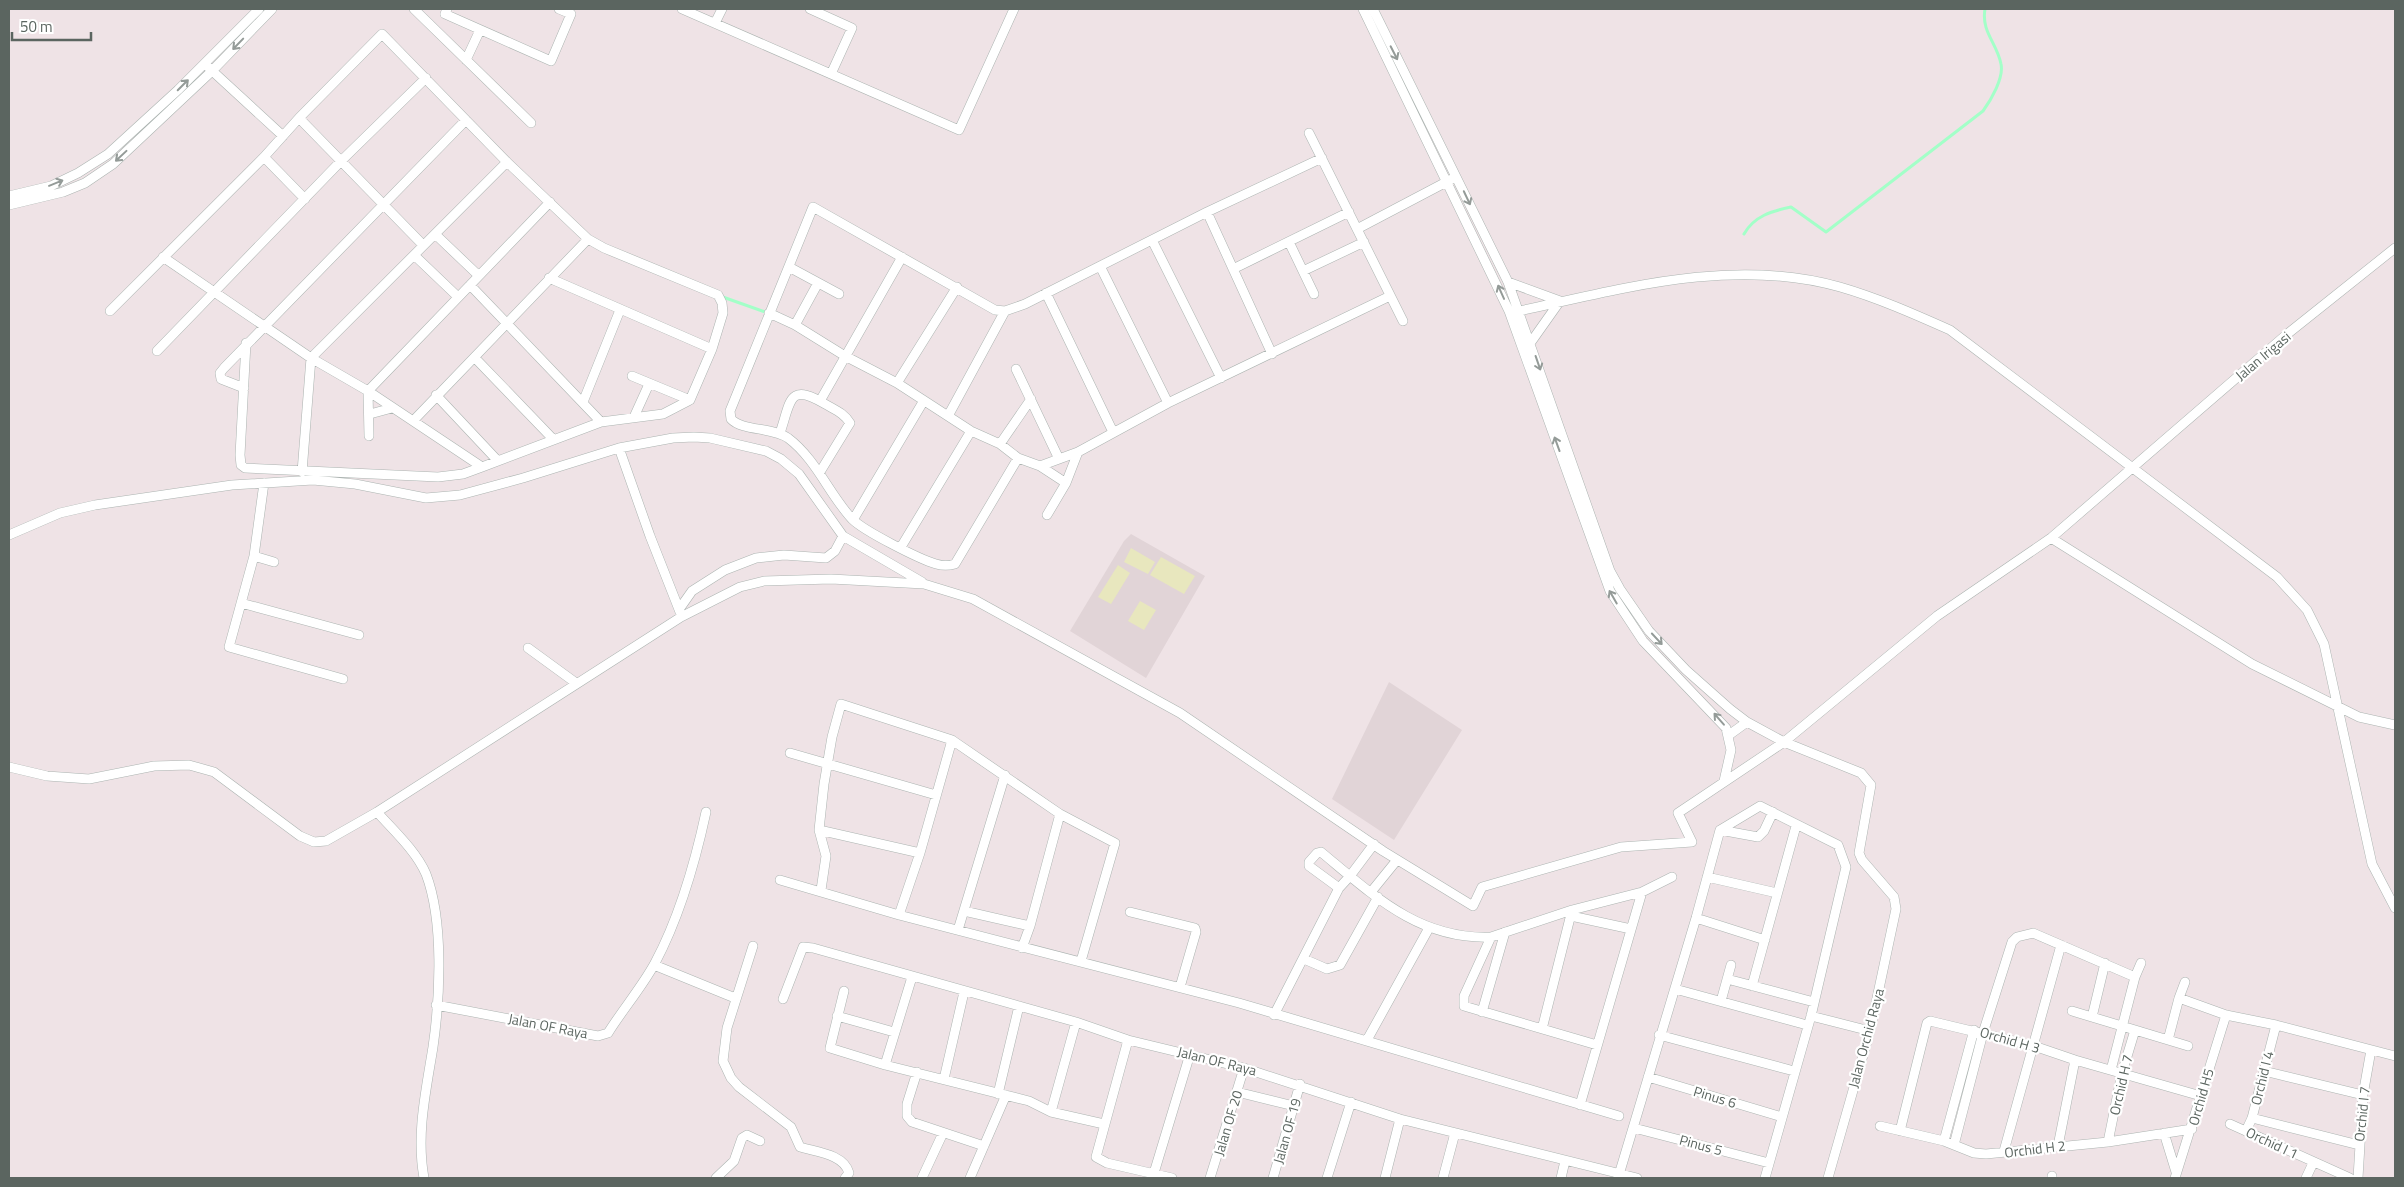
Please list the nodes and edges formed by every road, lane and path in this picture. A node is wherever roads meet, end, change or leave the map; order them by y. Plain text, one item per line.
1 (259, 9) edge
2 (272, 9) edge
3 (414, 9) edge
4 (447, 9) edge
5 (559, 9) edge
6 (682, 9) edge
7 (722, 9) edge
8 (810, 9) edge
9 (1014, 9) edge
10 (1363, 9) edge
11 (1373, 9) edge
12 (715, 23) junction
13 (480, 30) junction
14 (466, 60) junction
15 (204, 64) junction
16 (212, 71) junction
17 (831, 74) junction
18 (426, 78) junction
19 (299, 118) junction
20 (466, 120) junction
21 (530, 123) dead end
22 (1309, 133) dead end
23 (283, 136) junction
24 (264, 157) junction
25 (1322, 158) junction
26 (341, 161) junction
27 (507, 162) junction
28 (1456, 177) junction
29 (1447, 182) junction
30 (9, 196) edge
31 (306, 199) junction
32 (550, 202) junction
33 (382, 204) junction
34 (9, 205) edge
35 (1207, 212) junction
36 (1349, 212) junction
37 (1357, 229) junction
38 (435, 234) junction
39 (588, 239) junction
40 (1152, 240) junction
41 (1289, 242) junction
42 (1364, 242) junction
43 (423, 246) junction
44 (2395, 248) edge
45 (414, 255) junction
46 (163, 257) junction
47 (902, 258) junction
48 (1100, 266) junction
49 (788, 267) junction
50 (1233, 268) junction
51 (1303, 271) junction
52 (478, 275) junction
53 (549, 278) junction
54 (1508, 282) junction
55 (818, 283) junction
56 (470, 285) junction
57 (956, 287) junction
58 (215, 292) junction
59 (1046, 293) junction
60 (839, 294) dead end
61 (1314, 294) dead end
62 (457, 296) junction
63 (1390, 296) junction
64 (1560, 300) junction
65 (110, 310) dead end
66 (620, 310) junction
67 (1005, 311) junction
68 (1515, 312) junction
69 (769, 313) junction
70 (1403, 321) dead end
71 (508, 322) junction
72 (795, 325) junction
73 (265, 326) junction
74 (1531, 342) junction
75 (246, 344) junction
76 (712, 349) junction
77 (157, 351) dead end
78 (1272, 354) junction
79 (845, 356) junction
80 (311, 358) junction
81 (475, 358) junction
82 (1016, 369) dead end
83 (632, 376) dead end
84 (1221, 378) junction
85 (896, 383) junction
86 (649, 384) junction
87 (244, 388) junction
88 (368, 392) junction
89 (436, 396) junction
90 (1031, 399) junction
91 (690, 400) junction
92 (820, 401) junction
93 (582, 402) junction
94 (923, 402) junction
95 (1168, 404) junction
96 (392, 408) junction
97 (370, 414) junction
98 (948, 416) junction
99 (634, 417) junction
100 (413, 421) junction
101 (601, 422) junction
102 (970, 431) junction
103 (1113, 432) junction
104 (780, 434) junction
105 (369, 436) dead end
106 (553, 440) junction
107 (1000, 444) junction
108 (619, 448) junction
109 (1078, 452) junction
110 (1018, 458) junction
111 (1059, 459) junction
112 (497, 460) junction
113 (1040, 466) junction
114 (482, 467) junction
115 (2133, 467) junction
116 (302, 472) junction
117 (820, 472) junction
118 (264, 483) junction
119 (1066, 483) junction
120 (1046, 515) dead end
121 (853, 520) junction
122 (9, 535) edge
123 (843, 536) junction
124 (2051, 538) junction
125 (901, 547) junction
126 (254, 556) junction
127 (274, 562) dead end
128 (924, 584) junction
129 (241, 602) junction
130 (680, 612) junction
131 (359, 635) dead end
132 (528, 648) dead end
133 (343, 679) dead end
134 (576, 683) junction
135 (2339, 707) junction
136 (1747, 722) junction
137 (2395, 725) edge
138 (1729, 736) junction
139 (952, 740) junction
140 (1784, 742) junction
141 (790, 754) dead end
142 (827, 765) junction
143 (9, 768) edge
144 (1005, 775) junction
145 (1724, 781) junction
146 (936, 795) junction
147 (377, 812) junction
148 (706, 812) dead end
149 (1773, 812) junction
150 (1060, 814) junction
151 (1796, 826) junction
152 (820, 830) junction
153 (1720, 830) junction
154 (1374, 844) junction
155 (920, 853) junction
156 (1397, 860) junction
157 (1350, 876) junction
158 (1707, 876) junction
159 (1672, 877) dead end
160 (780, 880) dead end
161 (1339, 888) junction
162 (821, 890) junction
163 (1642, 892) junction
164 (1375, 894) junction
165 (1777, 894) junction
166 (2395, 908) edge
167 (964, 911) junction
168 (1130, 912) dead end
169 (1571, 913) junction
170 (899, 915) junction
171 (1696, 918) junction
172 (1030, 926) junction
173 (1429, 928) junction
174 (1631, 929) junction
175 (958, 930) junction
176 (1505, 932) junction
177 (1492, 937) junction
178 (1766, 940) junction
179 (2061, 945) junction
180 (753, 946) dead end
181 (1022, 948) junction
182 (1304, 959) junction
183 (1081, 961) junction
184 (2141, 963) dead end
185 (2105, 964) junction
186 (654, 965) junction
187 (1731, 965) dead end
188 (912, 977) junction
189 (2135, 978) junction
190 (1727, 979) junction
191 (2185, 982) dead end
192 (1752, 986) junction
193 (1180, 988) junction
194 (1675, 988) junction
195 (844, 992) dead end
196 (964, 992) junction
197 (735, 998) junction
198 (2179, 998) junction
199 (783, 999) dead end
200 (1720, 1001) junction
201 (1814, 1002) junction
202 (436, 1005) junction
203 (1018, 1006) junction
204 (2072, 1011) dead end
205 (1482, 1012) junction
206 (1274, 1015) junction
207 (2226, 1015) junction
208 (837, 1016) junction
209 (2092, 1017) junction
210 (1809, 1020) junction
211 (1076, 1022) junction
212 (2276, 1024) junction
213 (2123, 1026) junction
214 (1542, 1029) junction
215 (1974, 1030) junction
216 (2135, 1030) junction
217 (1870, 1031) junction
218 (894, 1032) junction
219 (1983, 1033) junction
220 (1659, 1035) junction
221 (1128, 1040) junction
222 (1367, 1040) junction
223 (2168, 1040) junction
224 (1597, 1045) junction
225 (2034, 1046) junction
226 (2188, 1046) dead end
227 (2371, 1050) junction
228 (1190, 1054) junction
229 (2395, 1056) edge
230 (2075, 1060) junction
231 (885, 1066) junction
232 (1244, 1068) junction
233 (2111, 1070) junction
234 (1794, 1071) junction
235 (2264, 1071) junction
236 (916, 1072) junction
237 (2122, 1073) junction
238 (1648, 1077) junction
239 (944, 1079) junction
240 (1300, 1084) junction
241 (1237, 1092) junction
242 (1002, 1095) junction
243 (2363, 1095) junction
244 (2201, 1096) junction
245 (1350, 1102) junction
246 (1580, 1105) junction
247 (1294, 1106) junction
248 (1051, 1112) junction
249 (1620, 1116) dead end
250 (1782, 1117) junction
251 (2252, 1118) junction
252 (1400, 1119) junction
253 (1104, 1124) junction
254 (2230, 1124) dead end
255 (1880, 1126) dead end
256 (1634, 1128) junction
257 (2192, 1129) junction
258 (2246, 1131) junction
259 (1900, 1132) junction
260 (942, 1133) junction
261 (1455, 1133) junction
262 (2164, 1133) junction
263 (760, 1141) dead end
264 (1944, 1141) junction
265 (2108, 1142) junction
266 (1954, 1145) junction
267 (2358, 1145) junction
268 (984, 1146) junction
269 (2058, 1146) junction
270 (2004, 1152) junction
271 (1565, 1161) junction
272 (2313, 1162) junction
273 (1769, 1163) junction
274 (1154, 1173) junction
275 (2175, 1175) edge
276 (1619, 1176) edge
277 (424, 1178) edge
278 (716, 1178) edge
279 (845, 1178) edge
280 (922, 1178) edge
281 (970, 1178) edge
282 (1172, 1178) edge
283 (1210, 1178) edge
284 (1273, 1178) edge
285 (1328, 1178) edge
286 (1385, 1178) edge
287 (1443, 1178) edge
288 (1561, 1178) edge
289 (1637, 1178) edge
290 (1764, 1178) edge
291 (1828, 1178) edge
292 (2306, 1178) edge
293 (2350, 1178) edge
294 (2358, 1178) edge

1 - 15 street
2 -> 16 street
3 - 14 street
4 - 13 street
5 - 13 street
6 - 12 street
7 - 12 street
8 - 17 street
9 - 17 street
10 - 29 street
11 -> 28 street
12 - 17 street
13 - 14 street
14 - 21 street
15 - 16 street
30 -> 15 street
16 - 23 street
16 -> 34 street
18 - 19 street
18 - 20 street
18 - 26 street
19 - 23 street
19 - 26 street
20 - 27 street
20 - 33 street
22 - 25 street
23 - 24 street
24 - 31 street
24 - 46 street
25 - 35 street
25 - 36 street
26 - 31 street
26 - 33 street
27 - 32 street
27 - 38 street
28 - 29 street
28 -> 54 street
29 - 37 street
68 -> 29 street
31 - 58 street
32 - 39 street
32 - 52 street
33 - 43 street
33 - 73 street
35 - 40 street
35 - 50 street
36 - 37 street
36 - 41 street
37 - 42 street
38 - 43 street
38 - 52 street
39 - 53 street
39 - 76 street
40 - 48 street
40 - 84 street
41 - 50 street
41 - 51 street
42 - 51 street
42 - 63 street
43 - 45 street
44 - 115 street, Jalan Irigasi
45 - 62 street
45 - 80 street
46 - 58 street
46 - 65 street
47 - 49 street
47 - 57 street
47 - 79 street
48 - 59 street
48 - 95 street
49 - 55 street
49 - 69 street
50 - 78 street
51 - 61 street
52 - 56 street
53 - 66 street
53 - 71 street
54 - 64 street
54 - 68 street
55 - 60 street
55 - 72 street
56 - 62 street
56 - 71 street
57 - 67 street
57 - 85 street
58 - 73 street
58 - 77 street
59 - 67 street
59 - 103 street
62 - 88 street
63 - 70 street
63 - 78 street
64 - 68 street
64 - 74 street
64 - 115 street
66 - 76 street
66 - 93 street
67 - 98 street
68 - 74 street
138 -> 68 street
69 - 72 street
69 - 104 street
71 - 81 street
71 - 93 street
72 - 79 street
73 - 75 street
73 - 80 street
74 -> 136 street
75 - 87 street
75 - 87 street
76 - 91 street
78 - 84 street
79 - 85 street
79 - 92 street
80 - 88 street
80 - 116 street
81 - 89 street
81 - 106 street
82 - 90 street
83 - 86 street
84 - 95 street
85 - 94 street
86 - 91 street
86 - 99 street
87 - 116 street
88 - 96 street
88 - 97 street
89 - 100 street
89 - 112 street
90 - 107 street
90 - 111 street
91 - 99 street
92 - 104 street
92 - 117 street
93 - 101 street
94 - 98 street
94 - 121 street
95 - 103 street
96 - 97 street
96 - 100 street
97 - 105 street
98 - 102 street
99 - 101 street
100 - 114 street
101 - 106 street
102 - 107 street
102 - 125 street
103 - 109 street
104 - 117 street
106 - 112 street
107 - 110 street
108 - 118 street
108 - 123 street
108 - 130 street
109 - 111 street
109 - 119 street
110 - 113 street
110 - 125 street
111 - 113 street
112 - 114 street
113 - 119 street
114 - 116 street
115 - 124 street, Jalan Irigasi
115 - 135 street
117 - 121 street
118 - 122 street
118 - 126 street
119 - 120 street
121 - 125 street
123 - 128 street
123 - 130 street
124 - 135 street
124 - 140 street, Jalan Irigasi
126 - 127 street
126 - 129 street
128 - 130 street
128 - 154 street
129 - 131 street
129 - 133 street
130 - 134 street
132 - 134 street
134 - 147 street
135 - 137 street
135 - 166 street
136 - 138 street
136 - 140 street
138 - 145 street
139 - 142 street
139 - 144 street
139 - 146 street
140 - 145 street, Jalan Irigasi
140 - 217 street, Jalan Orchid Raya
141 - 142 street
142 - 146 street
142 - 152 street
143 - 147 street
144 - 150 street
144 - 167 street
145 - 156 street, Jalan Irigasi
146 - 155 street
147 - 202 street
148 - 186 street, Jalan OF Raya
149 - 151 street
149 - 153 street
149 - 153 street
150 - 172 street
150 - 183 street
151 - 165 street
151 - 201 street
152 - 155 street
152 - 162 street
153 - 158 street
154 - 156 street
154 - 157 street
155 - 170 street
156 - 164 street
157 - 161 street
157 - 161 street
157 - 164 street
158 - 165 street
158 - 171 street
159 - 163 street
160 - 162 street
161 - 182 street
162 - 170 street
163 - 169 street
163 - 174 street
164 - 173 street
164 - 182 street
165 - 178 street
167 - 172 street
167 - 175 street
168 - 193 street
169 - 174 street
169 - 176 street
169 - 214 street
170 - 175 street
171 - 178 street
171 - 194 street
172 - 181 street
173 - 177 street
173 - 222 street
174 - 224 street
175 - 181 street
176 - 177 street
176 - 205 street
177 - 205 street
178 - 192 street
179 - 185 street
179 - 219 street
179 - 225 street
180 - 197 street
181 - 183 street
182 - 206 street
183 - 193 street
184 - 189 street
185 - 189 street
185 - 209 street
186 - 197 street
186 - 202 street, Jalan OF Raya
187 - 190 street
188 - 196 street, Jalan OF Raya
188 - 199 street, Jalan OF Raya
188 - 218 street
189 - 213 street
190 - 192 street
190 - 200 street
191 - 198 street
192 - 201 street
193 - 206 street
194 - 200 street
194 - 220 street
195 - 208 street
196 - 203 street, Jalan OF Raya
196 - 239 street
197 - 279 street
198 - 207 street
198 - 223 street
200 - 210 street
201 - 210 street
202 - 277 street
203 - 211 street, Jalan OF Raya
203 - 242 street
204 - 209 street
205 - 214 street
206 - 222 street
207 - 212 street
207 - 244 street, Orchid H5
208 - 218 street
208 - 231 street
209 - 213 street
210 - 217 street
210 - 234 street
211 - 221 street, Jalan OF Raya
211 - 248 street
212 - 227 street
212 - 235 street, Orchid I 4
213 - 216 street
213 - 233 street
214 - 224 street
215 - 219 street, Orchid H 3
215 - 259 street, Orchid H 3
215 - 264 street
216 - 223 street
216 - 237 street, Orchid H 7
217 - 291 street, Jalan Orchid Raya
218 - 231 street
219 - 225 street, Orchid H 3
219 - 266 street
220 - 234 street
220 - 238 street
221 - 228 street, Jalan OF Raya
221 - 253 street
222 - 246 street
223 - 226 street
224 - 246 street
225 - 230 street, Orchid H 3
225 - 270 street
227 - 229 street
227 - 243 street, Orchid I 7
228 - 232 street, Jalan OF Raya
228 - 274 street
230 - 233 street, Orchid H 3
230 - 269 street
231 - 236 street
232 - 240 street, Jalan OF Raya
232 - 241 street, Jalan OF 20
233 - 237 street, Orchid H 3
234 - 250 street
235 - 243 street
235 - 251 street, Orchid I 4
236 - 239 street
236 - 260 street
237 - 244 street, Orchid H 3
237 - 265 street, Orchid H 7
238 - 250 street, Pinus 6
238 - 256 street
239 - 242 street
240 - 245 street, Jalan OF Raya
240 - 247 street, Jalan OF 19
241 - 247 street
241 - 283 street, Jalan OF 20
242 - 248 street
242 - 268 street
243 - 267 street, Orchid I 7
244 - 257 street, Orchid H5
245 - 252 street, Jalan OF Raya
245 - 285 street
246 - 249 street
247 - 284 street, Jalan OF 19
248 - 253 street
250 - 273 street
251 - 258 street, Orchid I 4
251 - 267 street
252 - 261 street, Jalan OF Raya
252 - 286 street
253 - 274 street
254 - 258 street, Orchid I 1
255 - 259 street, Orchid H 2
256 - 273 street, Pinus 5
256 - 276 street
257 - 262 street, Orchid H 2
257 - 275 street, Orchid H5
258 - 272 street, Orchid I 1
259 - 264 street, Orchid H 2
260 - 268 street
260 - 280 street
261 - 271 street, Jalan OF Raya
261 - 287 street
262 - 265 street, Orchid H 2
262 - 275 street
263 - 278 street
264 - 266 street, Orchid H 2
265 - 269 street, Orchid H 2
266 - 270 street, Orchid H 2
267 - 294 street, Orchid I 7
268 - 281 street
269 - 270 street, Orchid H 2
271 - 276 street, Jalan OF Raya
271 - 288 street
272 - 292 street
272 - 293 street, Orchid I 1
273 - 290 street
274 - 282 street
276 - 289 street, Jalan OF Raya

